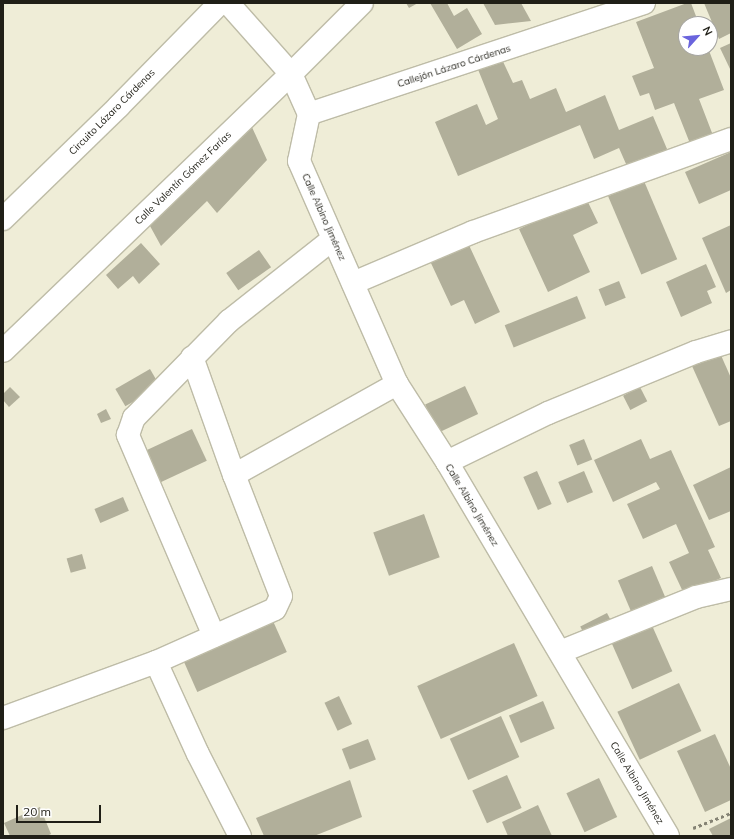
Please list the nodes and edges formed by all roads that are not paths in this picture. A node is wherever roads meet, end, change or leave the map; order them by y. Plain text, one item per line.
1 (220, 3) edge
2 (228, 3) edge
3 (362, 3) edge
4 (644, 3) edge
5 (292, 74) junction
6 (309, 114) junction
7 (731, 139) edge
8 (3, 219) edge
9 (333, 239) junction
10 (353, 283) junction
11 (731, 340) edge
12 (3, 351) edge
13 (192, 357) junction
14 (397, 384) junction
15 (446, 462) junction
16 (234, 475) junction
17 (731, 589) edge
18 (214, 636) junction
19 (560, 652) junction
20 (156, 662) junction
21 (3, 718) edge
22 (678, 833) edge
23 (240, 836) edge

1 - 8 street, Circuito Lázaro Cárdenas
2 - 5 street
3 - 5 street, Calle Valentín Gómez Farías
4 - 6 street, Callejón Lázaro Cárdenas
5 - 6 street
5 - 12 street, Calle Valentín Gómez Farías
6 - 9 street, Calle Albino Jiménez
7 - 10 street
9 - 10 street, Calle Albino Jiménez
9 - 13 street
10 - 14 street, Calle Albino Jiménez
11 - 15 street
13 - 16 street
13 - 18 street
14 - 15 street, Calle Albino Jiménez
14 - 16 street
15 - 19 street, Calle Albino Jiménez
16 - 18 street
17 - 19 street
18 - 20 street
19 - 22 street, Calle Albino Jiménez
20 - 21 street
20 - 23 street

